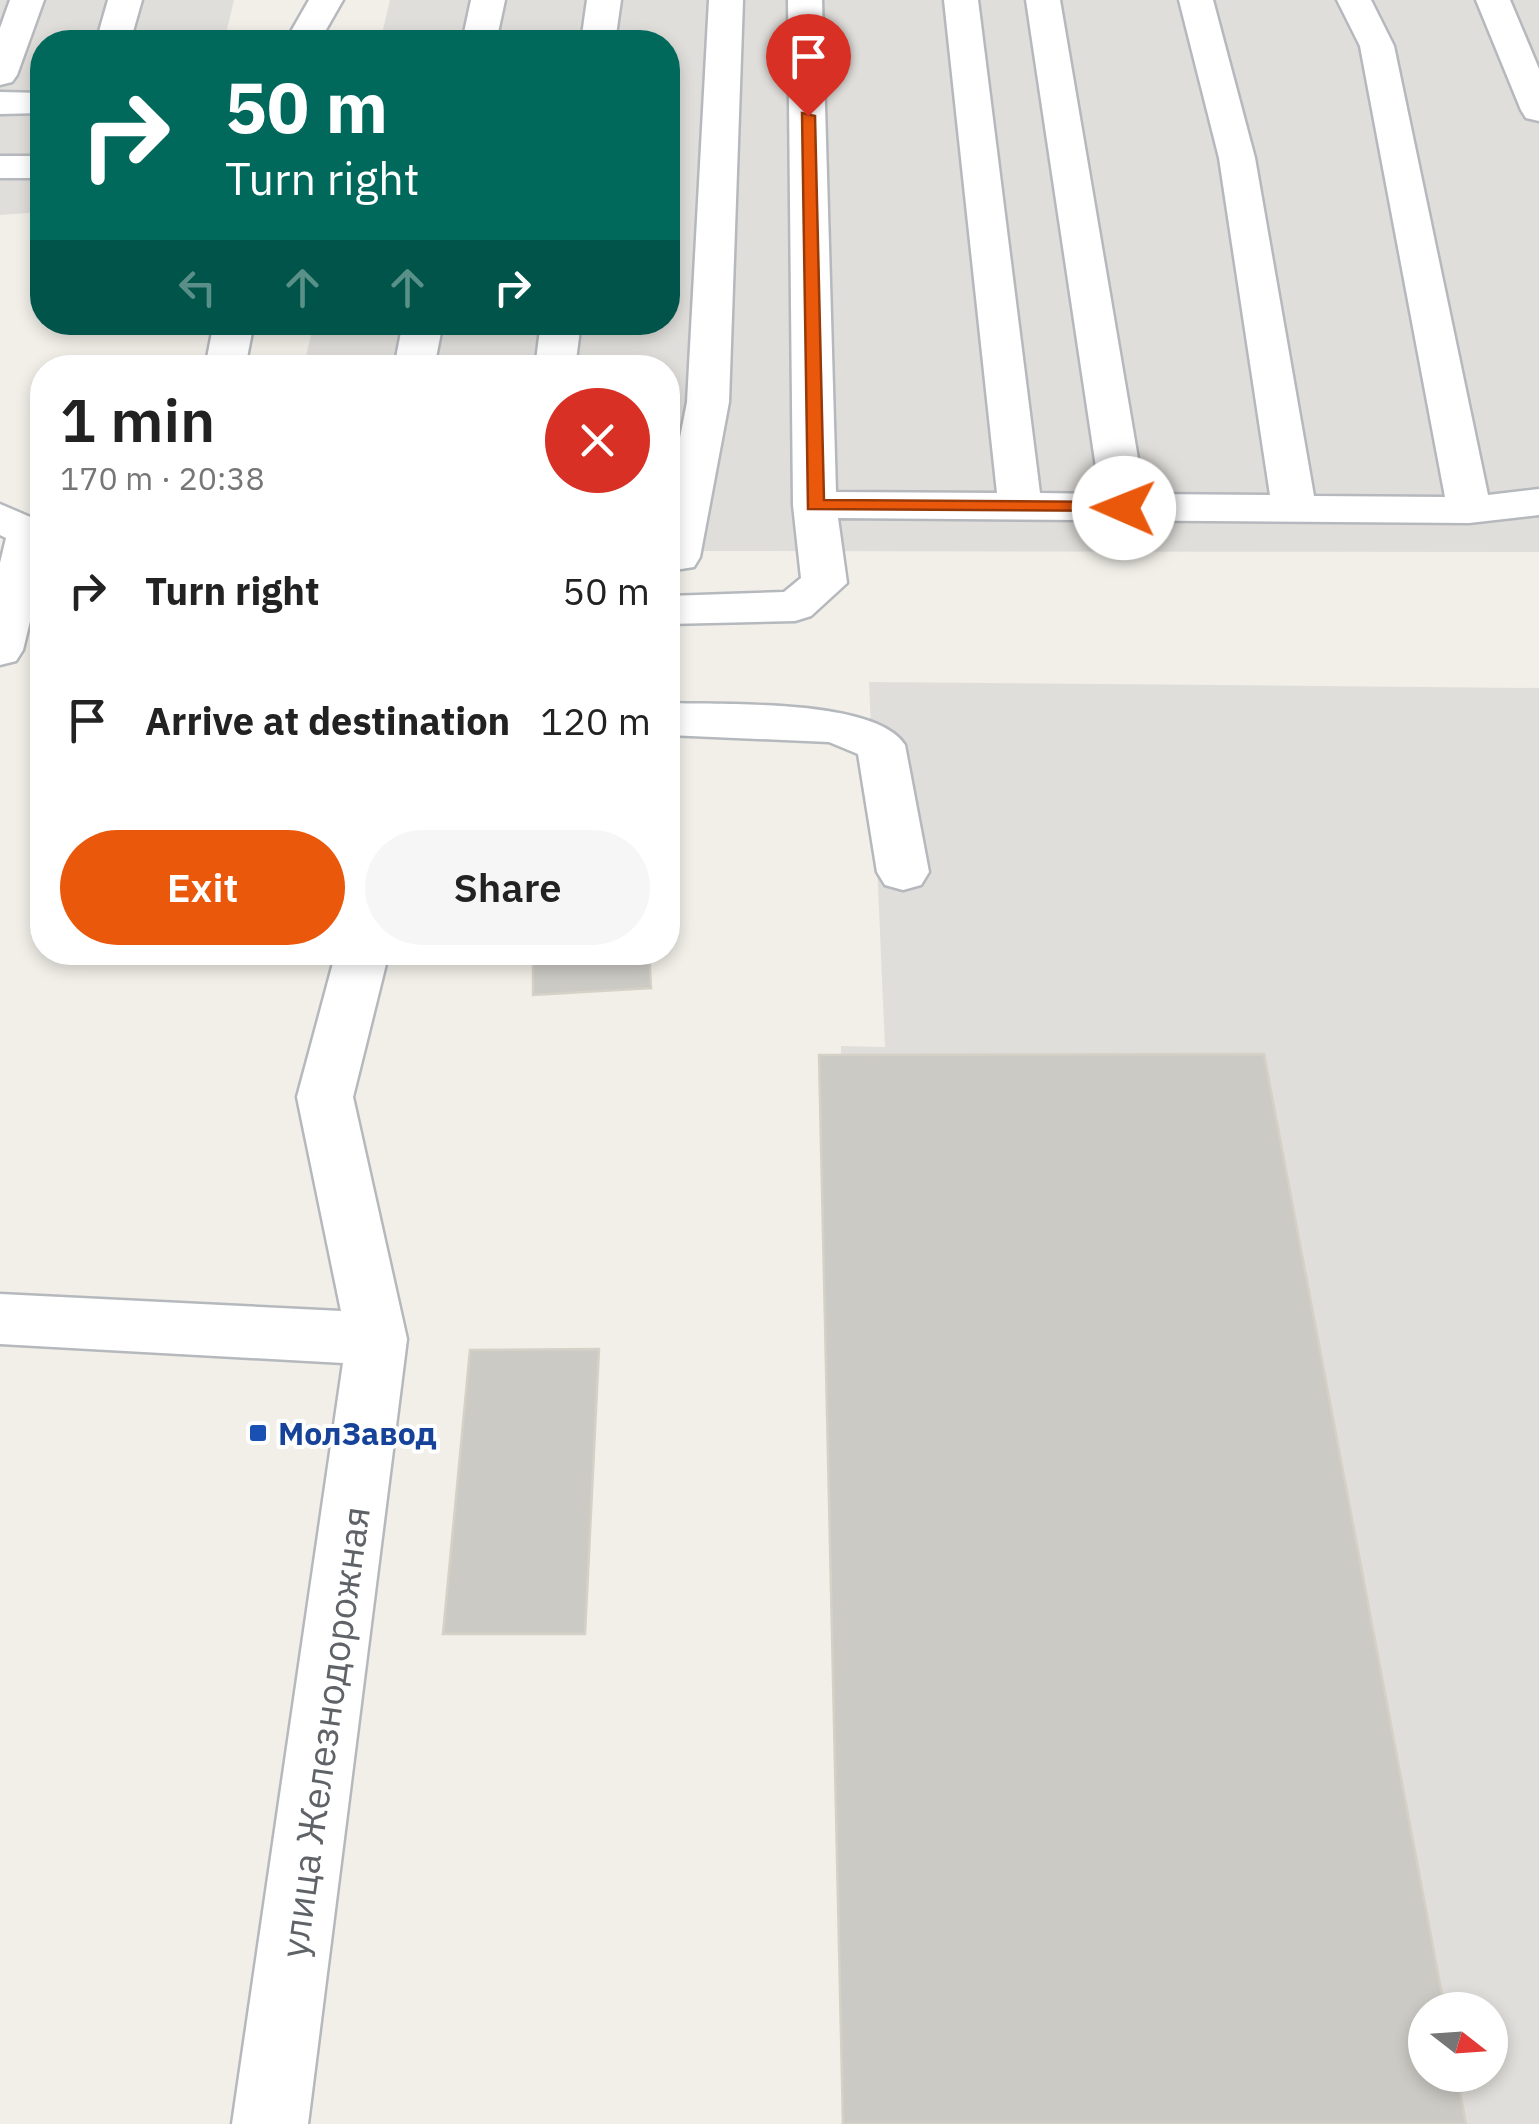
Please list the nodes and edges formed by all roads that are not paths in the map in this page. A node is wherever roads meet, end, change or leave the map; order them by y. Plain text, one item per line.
1 (28, 0) edge
2 (125, 0) edge
3 (326, 0) edge
4 (488, 0) edge
5 (604, 0) edge
6 (726, 0) edge
7 (806, 0) edge
8 (960, 0) edge
9 (1043, 0) edge
10 (1196, 0) edge
11 (1354, 0) edge
12 (1493, 0) edge
13 (117, 30) edge
14 (309, 30) edge
15 (482, 30) edge
16 (600, 30) edge
17 (0, 75) edge
18 (0, 103) edge
19 (30, 103) edge
20 (1539, 110) edge
21 (0, 167) edge
22 (30, 167) edge
23 (1539, 502) edge
24 (815, 505) junction
25 (1020, 506) junction
26 (1124, 508) junction
27 (1294, 509) junction
28 (1469, 510) junction
29 (16, 512) edge
30 (680, 547) edge
31 (680, 610) edge
32 (0, 650) edge
33 (680, 720) edge
34 (902, 872) dead end
35 (360, 965) edge
36 (0, 1320) edge
37 (377, 1339) junction
38 (270, 2124) edge

1 - 17 street
2 - 13 street
3 - 14 street
4 - 15 street
5 - 16 street
6 - 30 street
7 - 24 street
8 - 25 street
9 - 26 street
10 - 27 street
11 - 28 street
12 - 20 street
18 - 19 street
21 - 22 street
23 - 28 street
24 - 25 street
24 - 31 street
25 - 26 street
26 - 27 street
27 - 28 street
29 - 32 street
33 - 34 street
35 - 37 street, улица Железнодорожная
36 - 37 street
37 - 38 street, улица Железнодорожная

